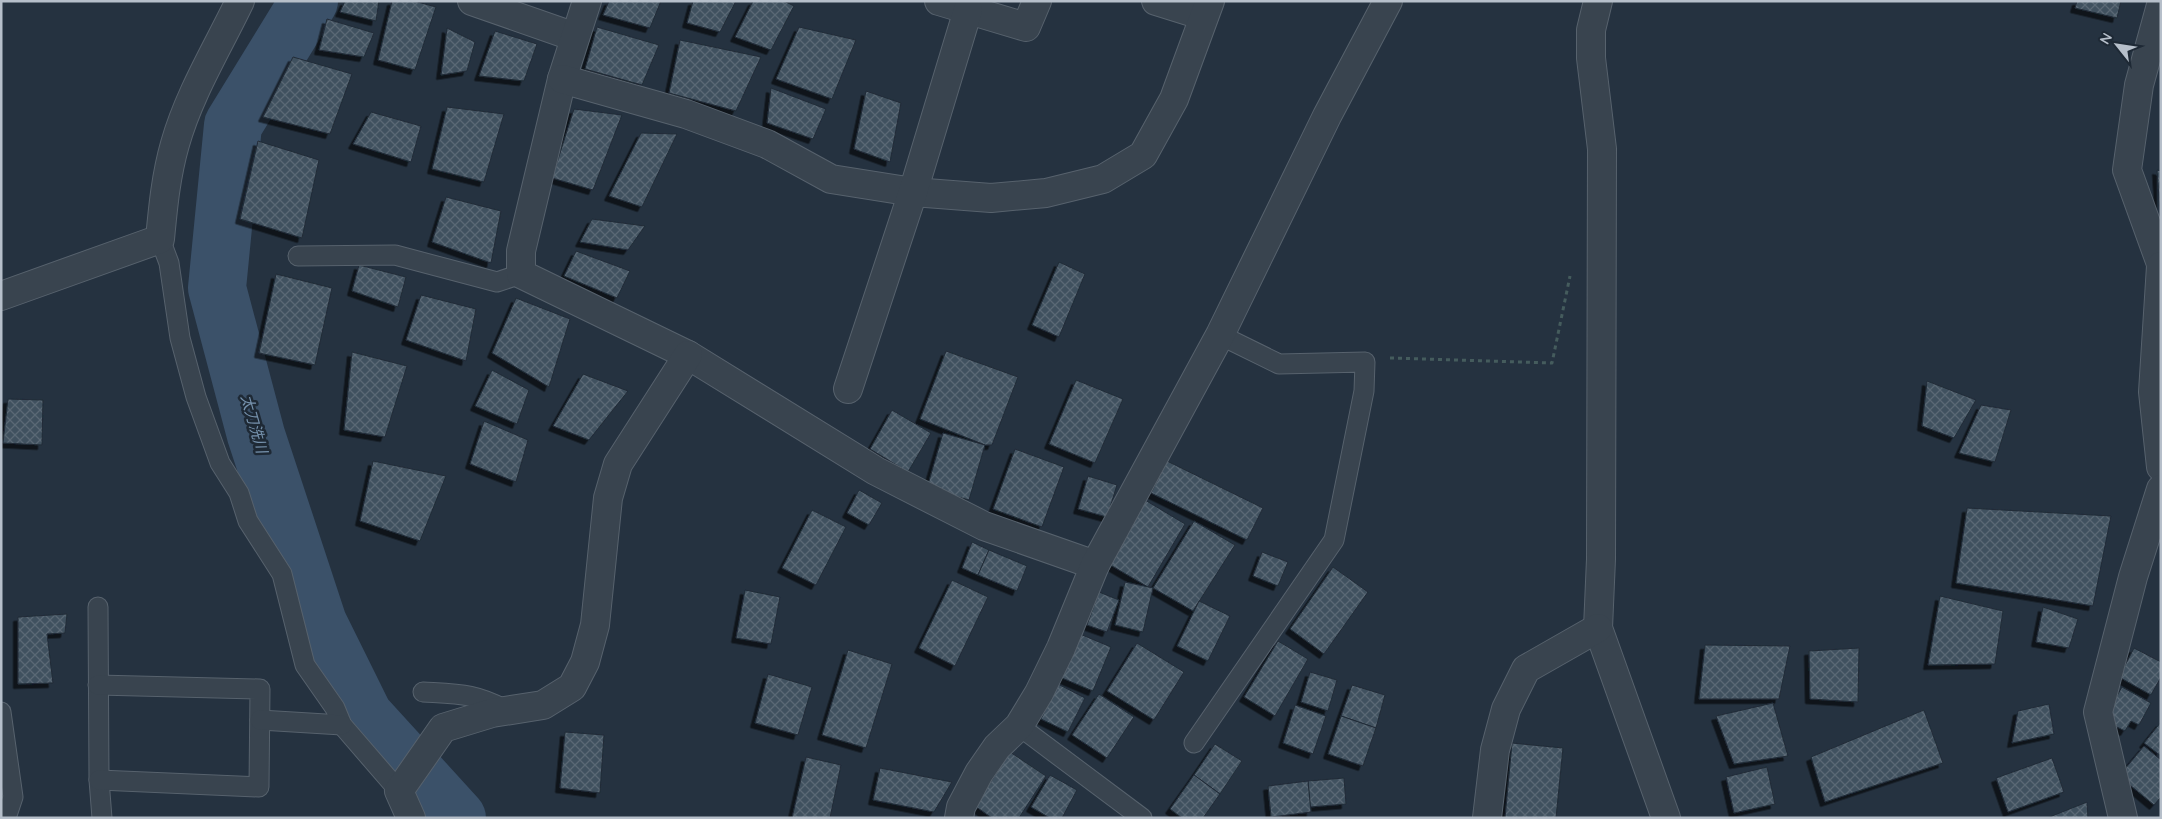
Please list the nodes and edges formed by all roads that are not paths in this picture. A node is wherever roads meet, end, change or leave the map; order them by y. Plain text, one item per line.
1 (240, 1) edge
2 (472, 1) edge
3 (587, 1) edge
4 (939, 1) edge
5 (1037, 1) edge
6 (1156, 1) edge
7 (1388, 1) edge
8 (1598, 1) edge
9 (2161, 5) edge
10 (1207, 9) edge
11 (968, 10) junction
12 (575, 37) junction
13 (562, 79) junction
14 (913, 192) junction
15 (160, 239) junction
16 (298, 256) dead end
17 (2161, 265) edge
18 (521, 274) junction
19 (1, 296) edge
20 (1220, 335) junction
21 (688, 355) junction
22 (848, 389) dead end
23 (2161, 467) edge
24 (2161, 489) edge
25 (1095, 565) junction
26 (98, 606) dead end
27 (1598, 628) junction
28 (98, 685) junction
29 (423, 692) dead end
30 (1, 712) edge
31 (500, 712) junction
32 (260, 720) junction
33 (342, 725) junction
34 (1019, 726) junction
35 (1194, 743) dead end
36 (99, 780) junction
37 (399, 791) junction
38 (6, 818) edge
39 (102, 818) edge
40 (411, 818) edge
41 (959, 818) edge
42 (1142, 818) edge
43 (1487, 818) edge
44 (1666, 818) edge
45 (2123, 818) edge

1 - 15 street
2 - 12 street
3 - 12 street
4 - 11 street
5 - 11 street
6 - 10 street
7 - 20 street
8 - 27 street
9 - 17 street
10 - 14 street
11 - 14 street
12 - 13 street
13 - 14 street
13 - 18 street
14 - 22 street
15 - 19 street
15 - 33 lane
16 - 18 lane
17 - 23 street
18 - 21 street
20 - 25 street
20 - 35 lane
21 - 25 street
21 - 31 street
24 - 45 street
25 - 34 street
26 - 28 lane
27 - 43 street
27 - 44 street
28 - 32 lane
28 - 36 lane
29 - 31 lane
30 - 38 lane
31 - 37 street
32 - 33 lane
32 - 36 lane
33 - 37 lane
34 - 41 street
34 - 42 lane
36 - 39 lane
37 - 40 street

